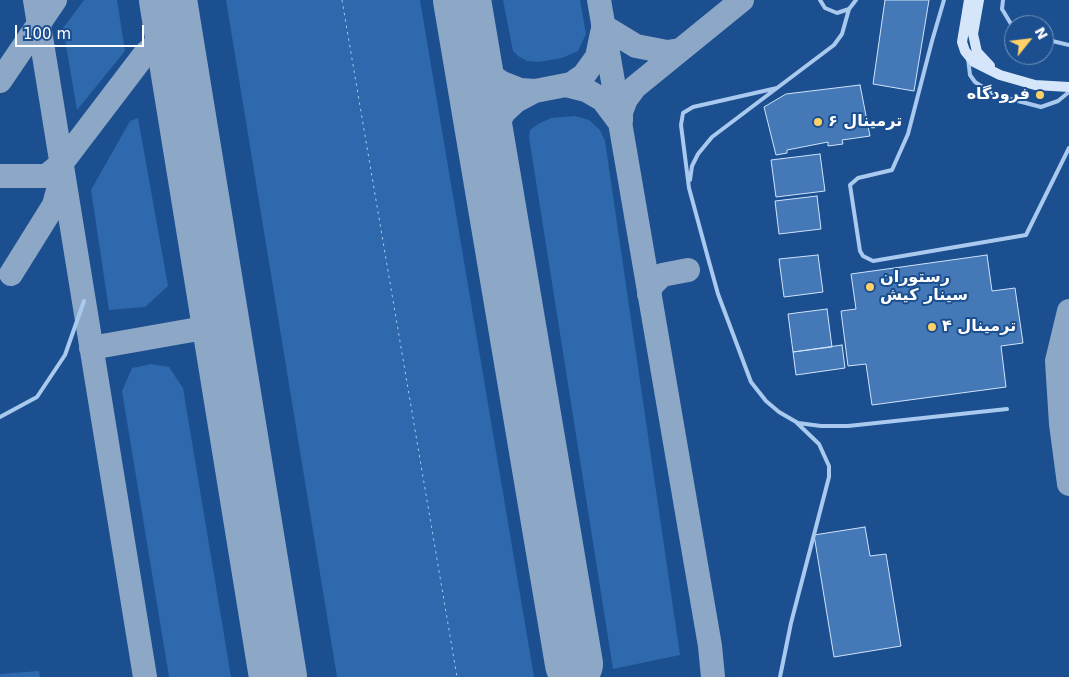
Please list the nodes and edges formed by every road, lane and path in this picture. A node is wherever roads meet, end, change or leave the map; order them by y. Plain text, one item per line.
1 (342, 0) edge
2 (820, 0) edge
3 (856, 0) edge
4 (944, 0) edge
5 (969, 0) edge
6 (979, 0) edge
7 (1003, 0) edge
8 (849, 9) junction
9 (1006, 15) edge
10 (1054, 41) edge
11 (1069, 45) edge
12 (968, 56) junction
13 (1000, 75) junction
14 (1069, 87) edge
15 (777, 88) junction
16 (1069, 92) edge
17 (1069, 148) edge
18 (689, 188) junction
19 (84, 300) dead end
20 (1007, 409) dead end
21 (0, 417) edge
22 (794, 420) junction
23 (457, 677) edge
24 (780, 677) edge

1 - 23 path
2 - 8 lane
3 - 8 lane
4 - 17 lane
5 - 12 main road
6 - 13 main road
7 - 9 lane
8 - 15 lane
10 - 11 lane
12 - 13 main road
12 - 16 lane
13 - 14 main road
15 - 18 lane
15 - 18 lane
18 - 22 lane
19 - 21 lane
20 - 22 lane
22 - 24 lane

